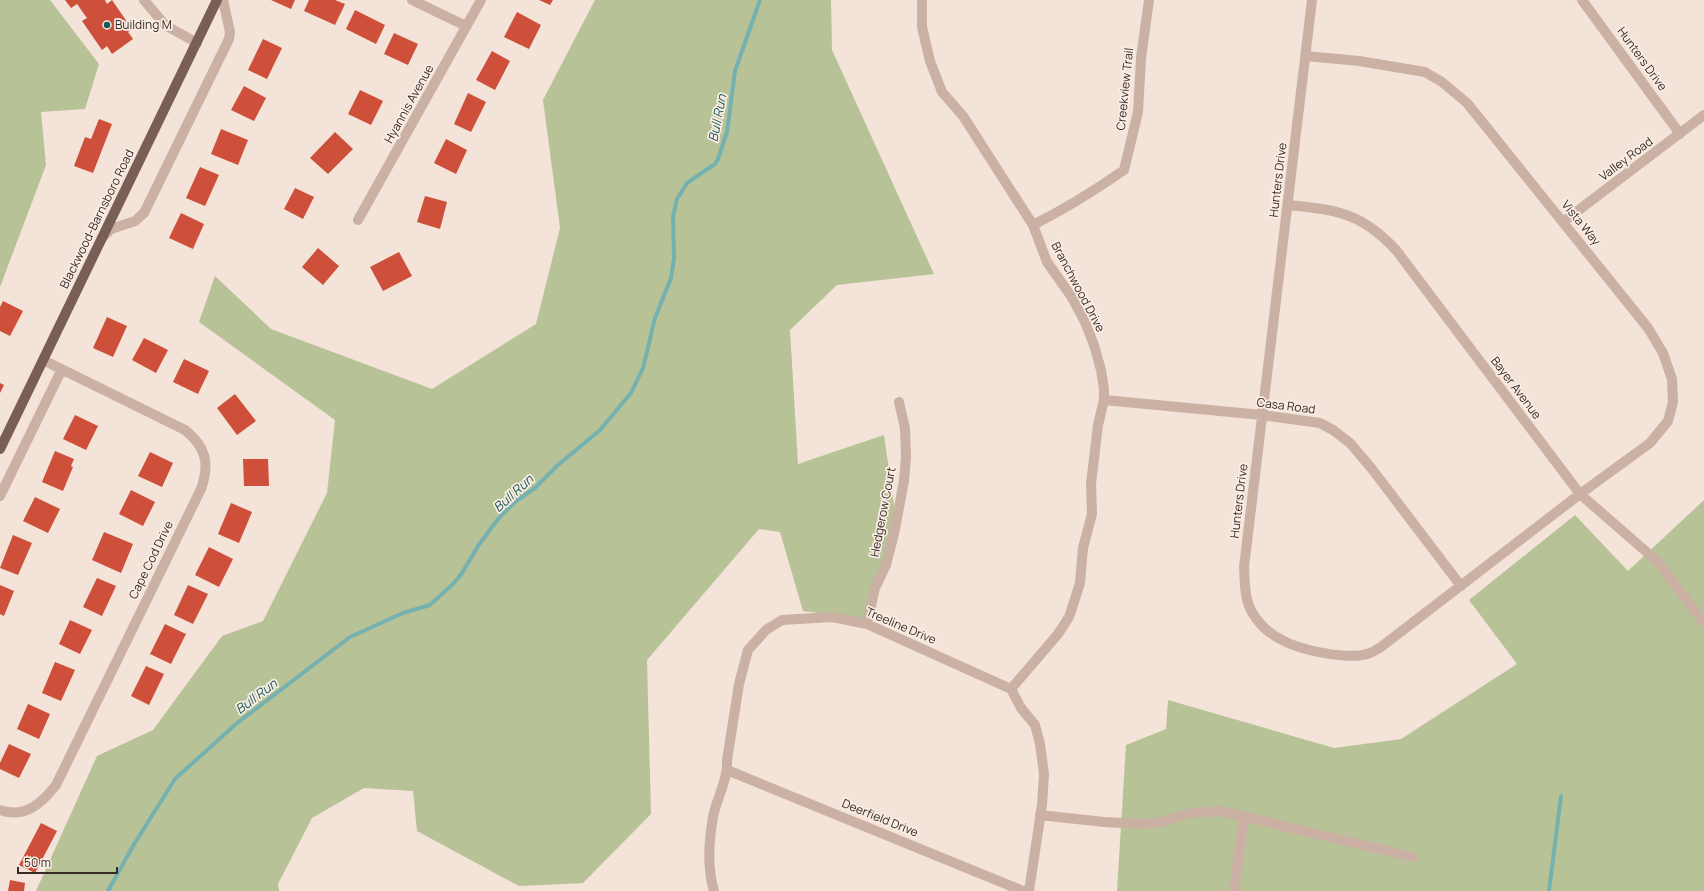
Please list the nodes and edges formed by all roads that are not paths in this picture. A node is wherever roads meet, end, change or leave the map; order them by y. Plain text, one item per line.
1 (144, 0) edge
2 (217, 0) edge
3 (223, 0) edge
4 (412, 0) edge
5 (481, 0) edge
6 (922, 0) edge
7 (1149, 0) edge
8 (1312, 0) edge
9 (1582, 0) edge
10 (466, 26) junction
11 (197, 43) junction
12 (1306, 56) junction
13 (1704, 115) edge
14 (1680, 134) junction
15 (1288, 205) junction
16 (358, 220) dead end
17 (1563, 222) junction
18 (1033, 225) junction
19 (101, 238) junction
20 (43, 360) junction
21 (62, 369) junction
22 (1104, 400) junction
23 (899, 402) dead end
24 (1262, 415) junction
25 (0, 449) edge
26 (1580, 494) junction
27 (0, 496) edge
28 (1461, 586) junction
29 (1704, 623) edge
30 (867, 624) junction
31 (1011, 689) junction
32 (727, 770) junction
33 (0, 810) edge
34 (1040, 815) junction
35 (1244, 816) junction
36 (1413, 857) dead end
37 (714, 891) edge
38 (1023, 891) edge
39 (1029, 891) edge
40 (1234, 891) edge

1 - 11 street
2 - 11 main road, Blackwood-Barnsboro Road
3 - 19 street
4 - 10 street
5 - 10 street, Hyannis Avenue
6 - 18 street, Branchwood Drive
7 - 18 street, Creekview Trail
8 - 12 street, Hunters Drive
9 - 14 street, Hunters Drive
10 - 16 street, Hyannis Avenue
11 - 19 main road, Blackwood-Barnsboro Road
12 - 15 street, Hunters Drive
12 - 17 street, Vista Way
13 - 14 street, Valley Road
14 - 17 street, Valley Road
15 - 24 street, Hunters Drive
15 - 26 street, Bayer Avenue
17 - 26 street, Vista Way
18 - 22 street, Branchwood Drive
19 - 20 main road, Blackwood-Barnsboro Road
20 - 21 street, Cape Cod Drive
20 - 25 main road, Blackwood-Barnsboro Road
21 - 27 street
21 - 33 street, Cape Cod Drive
22 - 24 street, Casa Road
22 - 31 street, Branchwood Drive
23 - 30 street, Hedgerow Court
24 - 28 street, Casa Road
24 - 28 street, Hunters Drive
26 - 28 street, Hunters Drive
26 - 29 street, Bayer Avenue
30 - 31 street, Treeline Drive
30 - 32 street, Treeline Drive
31 - 34 street
32 - 37 street, Treeline Drive
32 - 38 street, Deerfield Drive
34 - 35 street
34 - 39 street
35 - 36 street
35 - 40 street

